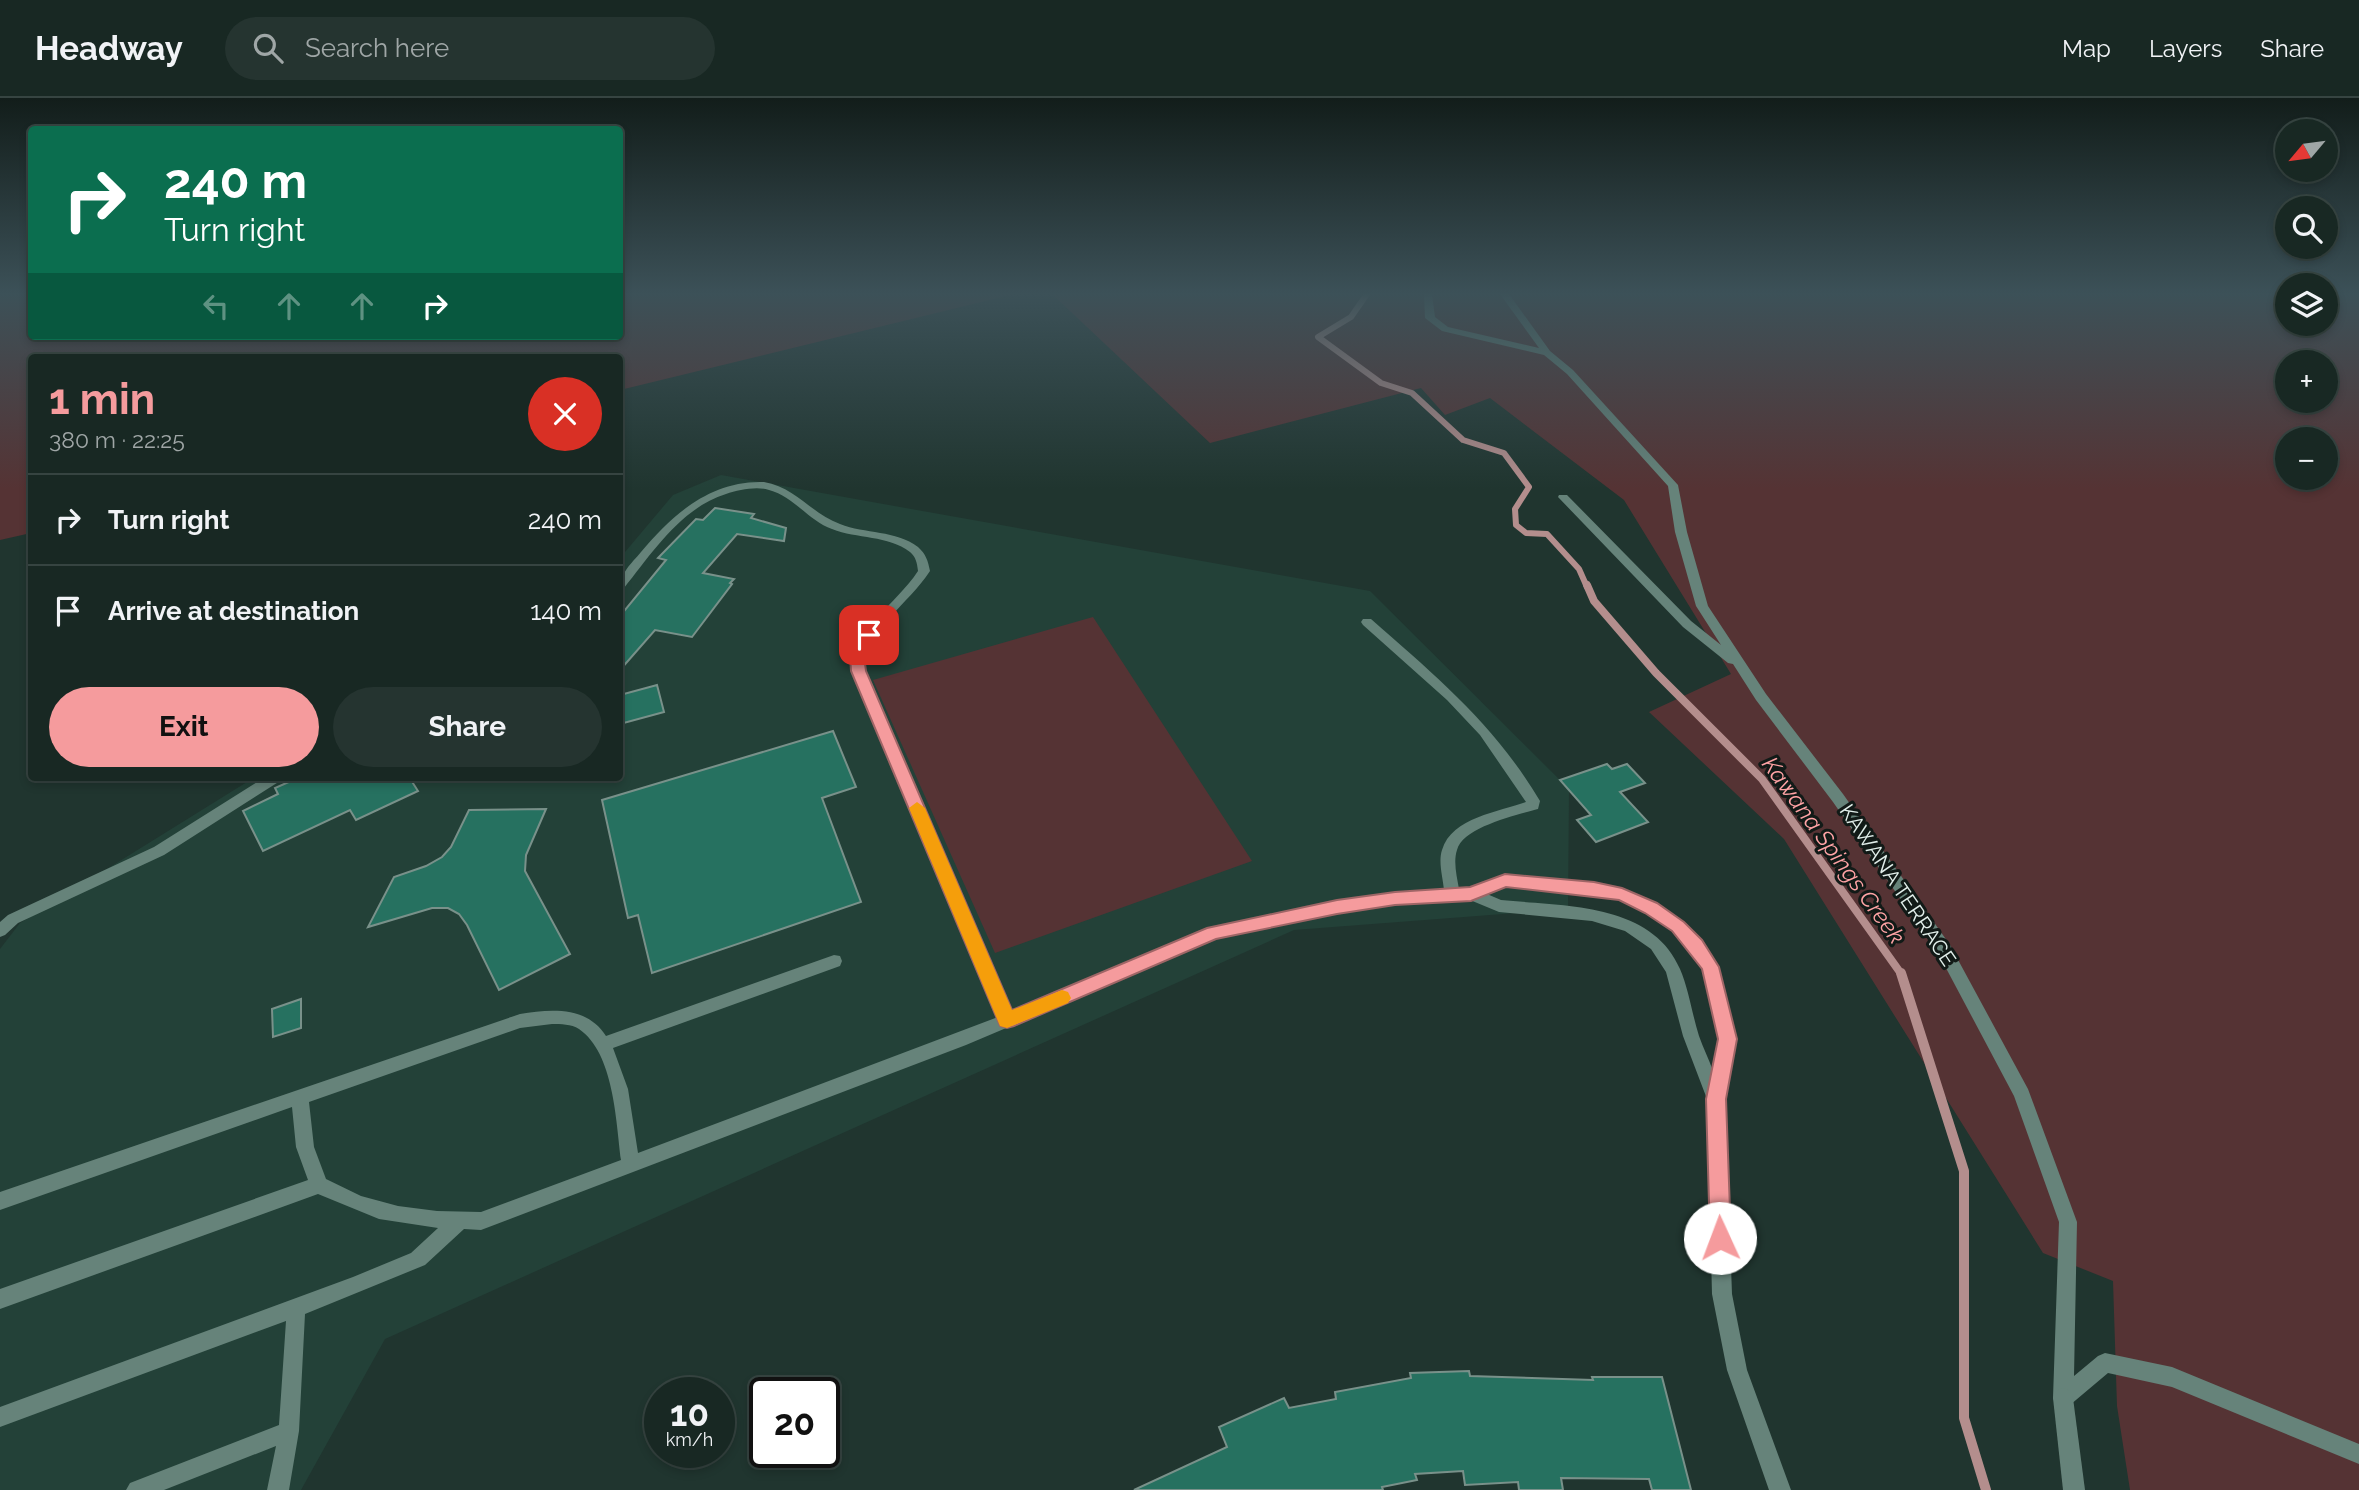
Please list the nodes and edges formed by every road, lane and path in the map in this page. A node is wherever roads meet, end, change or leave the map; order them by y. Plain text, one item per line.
1 (1554, 359) edge
2 (1563, 497) dead end
3 (623, 581) edge
4 (1367, 622) dead end
5 (1742, 667) junction
6 (269, 781) edge
7 (1471, 894) junction
8 (1452, 895) junction
9 (0, 930) edge
10 (834, 961) dead end
11 (1007, 1020) junction
12 (604, 1044) junction
13 (300, 1098) junction
14 (1716, 1099) junction
15 (631, 1166) junction
16 (319, 1185) junction
17 (0, 1201) edge
18 (460, 1221) junction
19 (0, 1299) edge
20 (296, 1308) junction
21 (2063, 1398) junction
22 (0, 1417) edge
23 (289, 1431) junction
24 (2359, 1454) edge
25 (137, 1490) edge
26 (278, 1490) edge
27 (1780, 1490) edge
28 (2074, 1490) edge

1 - 5 street, KAWANA TERRACE
2 - 5 street
3 - 11 street
4 - 8 street
5 - 21 street, KAWANA TERRACE
6 - 9 street
7 - 8 street
7 - 14 street
7 - 14 street
8 - 11 street
10 - 12 street
11 - 15 street
12 - 13 street
12 - 15 street
13 - 16 street
13 - 17 street
14 - 27 street
15 - 18 street
16 - 18 street
16 - 19 street
18 - 20 street
20 - 22 street
20 - 23 street
21 - 24 street
21 - 28 street, KAWANA TERRACE
23 - 25 street
23 - 26 street

